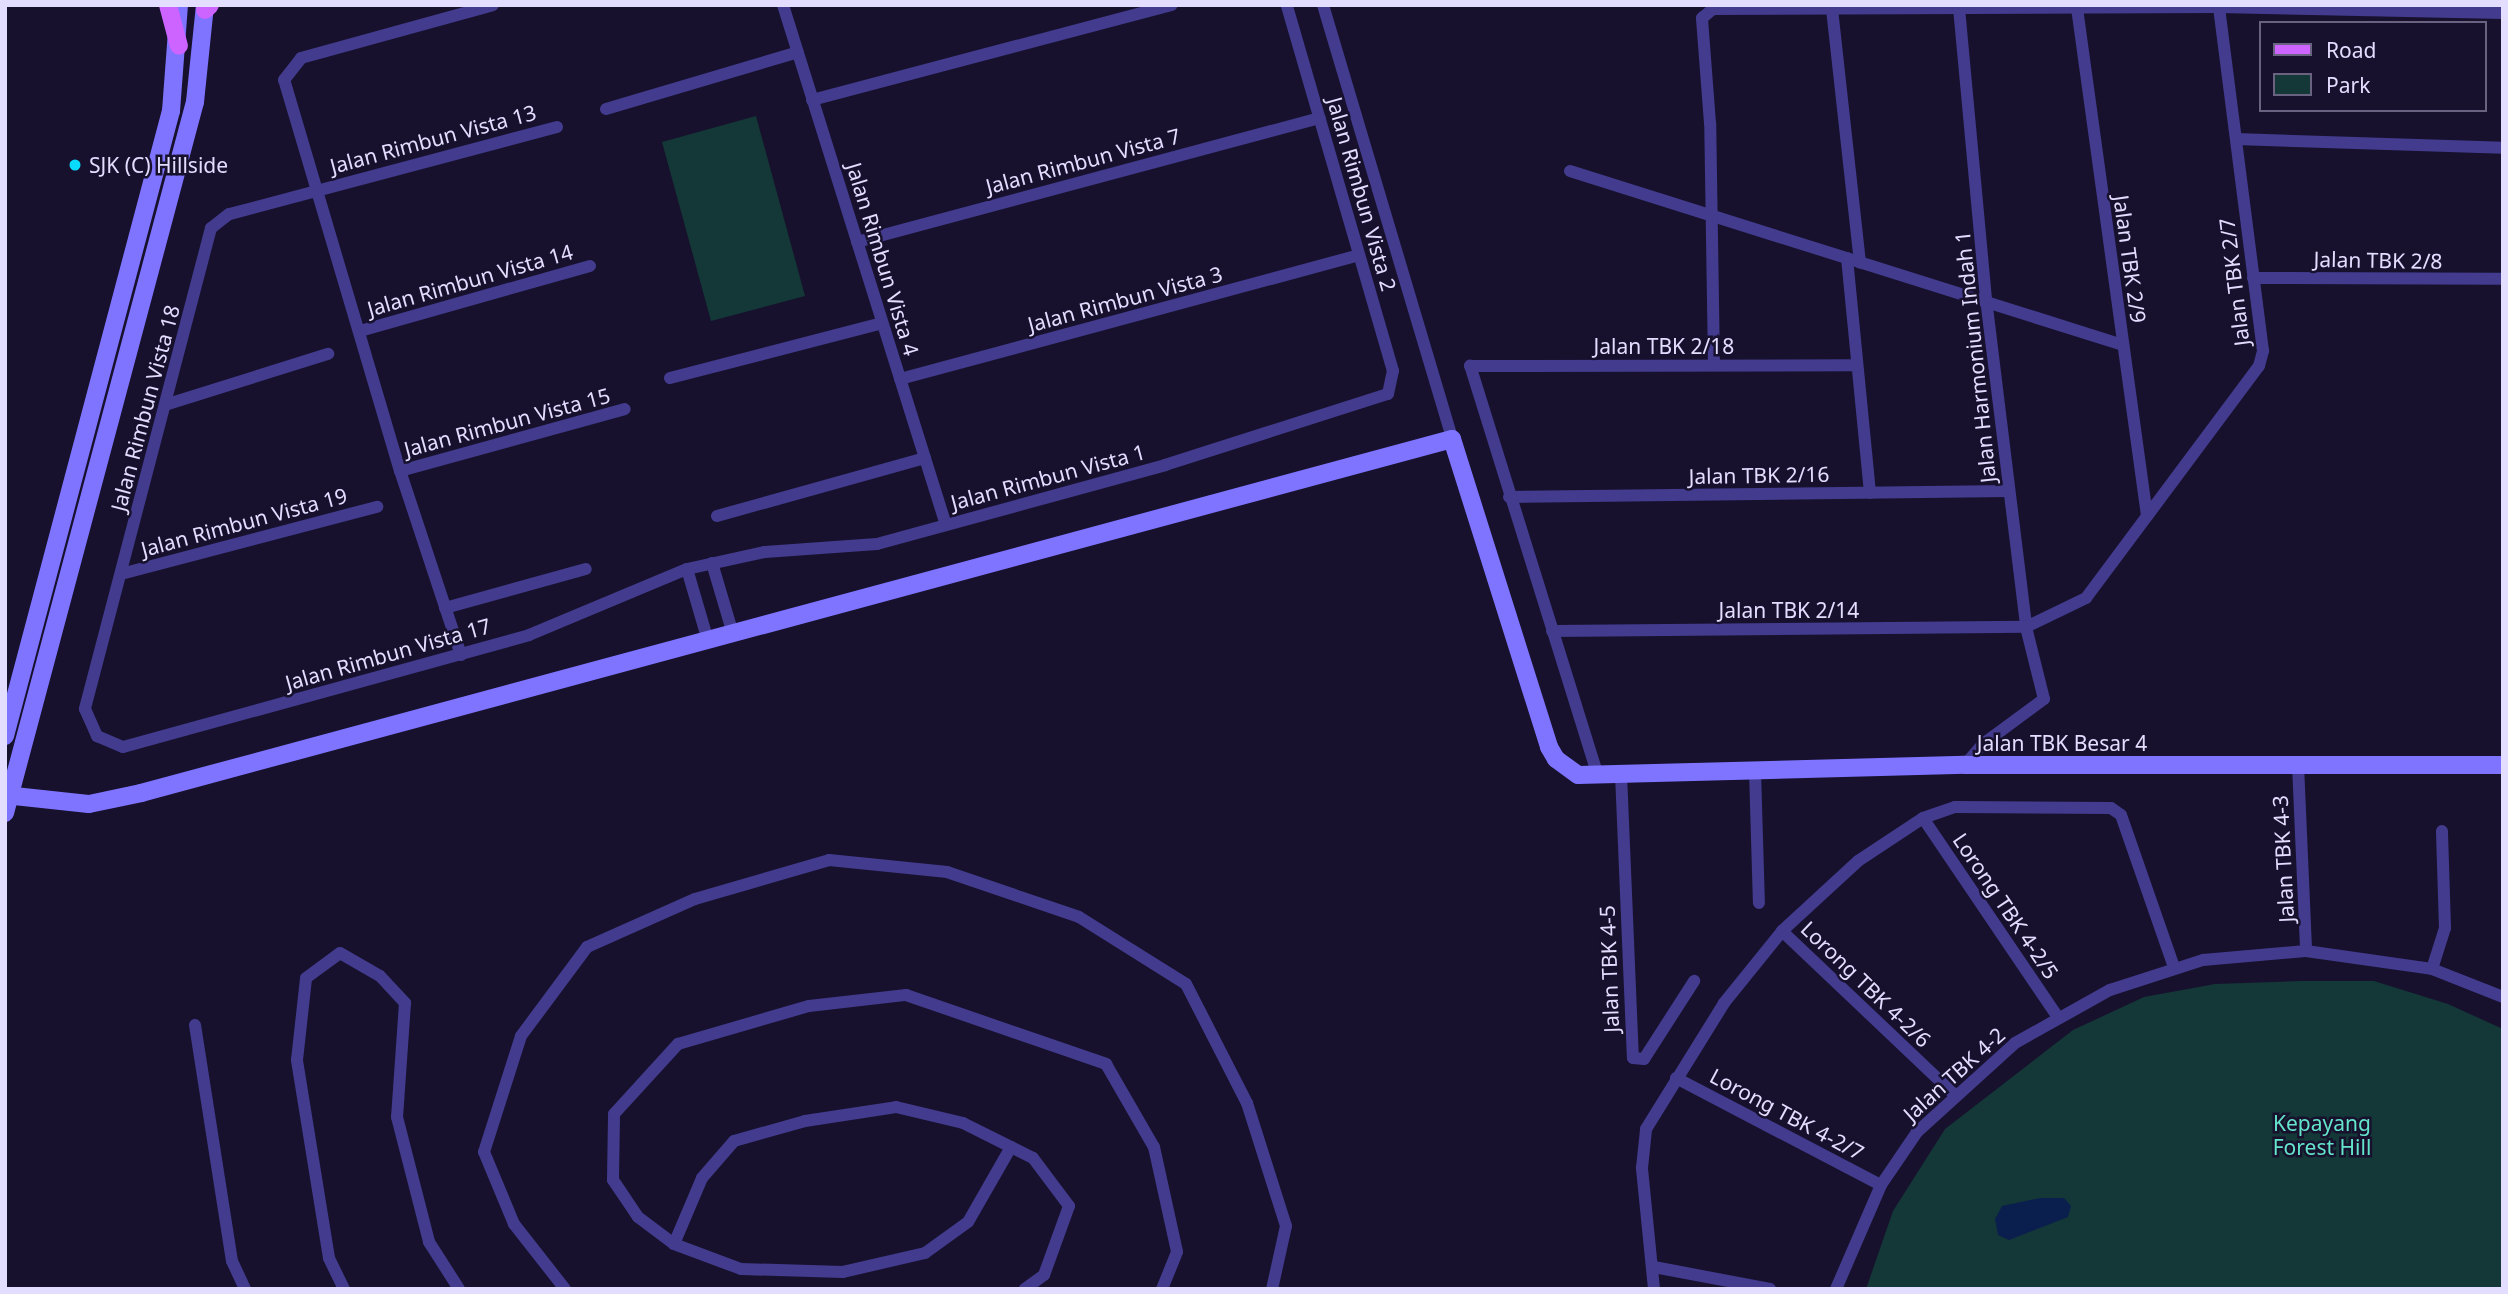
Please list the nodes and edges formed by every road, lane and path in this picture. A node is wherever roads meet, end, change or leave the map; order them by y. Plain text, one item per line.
1 (168, 5) edge
2 (179, 5) edge
3 (493, 5) edge
4 (783, 5) edge
5 (1172, 5) edge
6 (1287, 5) edge
7 (1323, 5) edge
8 (207, 7) edge
9 (2219, 7) junction
10 (1959, 8) junction
11 (2077, 8) junction
12 (1832, 9) junction
13 (2503, 12) edge
14 (179, 46) junction
15 (798, 52) junction
16 (812, 100) junction
17 (607, 109) dead end
18 (1320, 118) junction
19 (557, 127) dead end
20 (2236, 139) junction
21 (2503, 148) edge
22 (1570, 171) dead end
23 (318, 189) junction
24 (1710, 215) junction
25 (857, 242) junction
26 (132, 253) junction
27 (1359, 255) junction
28 (152, 258) junction
29 (1847, 258) junction
30 (1860, 261) junction
31 (590, 266) dead end
32 (2253, 278) junction
33 (2503, 279) edge
34 (1986, 299) junction
35 (882, 323) junction
36 (360, 331) junction
37 (2123, 345) junction
38 (328, 354) dead end
39 (1714, 365) junction
40 (1857, 365) junction
41 (670, 378) dead end
42 (900, 379) junction
43 (1388, 394) joint
44 (168, 404) junction
45 (625, 409) dead end
46 (1452, 439) junction
47 (925, 458) junction
48 (400, 471) junction
49 (2009, 491) junction
50 (1870, 493) junction
51 (1509, 497) junction
52 (377, 507) dead end
53 (717, 516) dead end
54 (2147, 516) junction
55 (946, 525) junction
56 (712, 564) junction
57 (586, 569) dead end
58 (687, 569) junction
59 (121, 574) junction
60 (445, 608) junction
61 (2026, 627) junction
62 (1552, 631) junction
63 (733, 634) junction
64 (708, 641) junction
65 (461, 655) junction
66 (85, 709) joint
67 (5, 736) edge
68 (1965, 765) junction
69 (2298, 765) junction
70 (2503, 765) edge
71 (1755, 771) junction
72 (1620, 774) junction
73 (1598, 776) junction
74 (7, 802) edge
75 (1923, 818) junction
76 (2442, 831) dead end
77 (1759, 903) dead end
78 (1783, 931) junction
79 (2306, 951) junction
80 (2174, 967) junction
81 (2432, 969) junction
82 (1695, 981) dead end
83 (2503, 997) edge
84 (2057, 1016) junction
85 (195, 1025) dead end
86 (1676, 1078) junction
87 (1954, 1094) junction
88 (1011, 1147) junction
89 (1881, 1185) junction
90 (674, 1244) junction
91 (1654, 1267) junction
92 (245, 1289) edge
93 (344, 1289) edge
94 (459, 1289) edge
95 (565, 1289) edge
96 (1025, 1289) edge
97 (1163, 1289) edge
98 (1272, 1289) edge
99 (1654, 1289) edge
100 (1770, 1289) edge
101 (1836, 1289) edge

1 - 14 main road
2 - 14 street
3 - 23 street
4 - 15 street, Jalan Rimbun Vista 4
5 - 16 street
6 - 18 street, Jalan Rimbun Vista 2
7 - 46 street
8 - 28 street
9 - 11 street
9 - 13 street
9 - 20 street, Jalan TBK 2/7
10 - 11 street
10 - 12 street
10 - 34 street, Jalan Harmonium Indah 1
11 - 37 street, Jalan TBK 2/9
12 - 24 street
12 - 30 street
14 - 26 street
15 - 16 street, Jalan Rimbun Vista 4
15 - 17 street
16 - 25 street, Jalan Rimbun Vista 4
18 - 25 street, Jalan Rimbun Vista 7
18 - 27 street, Jalan Rimbun Vista 2
19 - 23 street, Jalan Rimbun Vista 13
20 - 21 street
20 - 32 street, Jalan TBK 2/7
22 - 24 street
23 - 36 street
23 - 44 street, Jalan Rimbun Vista 18
24 - 29 street
24 - 39 street
25 - 35 street, Jalan Rimbun Vista 4
26 - 28 street
26 - 67 street
27 - 42 street, Jalan Rimbun Vista 3
27 - 43 street, Jalan Rimbun Vista 2
28 - 74 street
29 - 30 street
29 - 40 street
30 - 34 street
31 - 36 street, Jalan Rimbun Vista 14
32 - 33 street, Jalan TBK 2/8
32 - 54 street, Jalan TBK 2/7
34 - 37 street
34 - 49 street, Jalan Harmonium Indah 1
35 - 41 street
35 - 42 street, Jalan Rimbun Vista 4
36 - 48 street
37 - 54 street, Jalan TBK 2/9
38 - 44 street
39 - 40 street, Jalan TBK 2/18
39 - 51 street, Jalan TBK 2/18
40 - 50 street
42 - 47 street, Jalan Rimbun Vista 4
43 - 55 street, Jalan Rimbun Vista 1
44 - 59 street, Jalan Rimbun Vista 18
45 - 48 street, Jalan Rimbun Vista 15
46 - 63 street
46 - 73 street
47 - 53 street
47 - 55 street, Jalan Rimbun Vista 4
48 - 60 street
49 - 50 street, Jalan TBK 2/16
49 - 61 street, Jalan Harmonium Indah 1
50 - 51 street, Jalan TBK 2/16
51 - 62 street
52 - 59 street, Jalan Rimbun Vista 19
54 - 61 street, Jalan TBK 2/7
55 - 56 street, Jalan Rimbun Vista 1
56 - 58 street, Jalan Rimbun Vista 17
56 - 63 street
57 - 60 street
58 - 64 street
58 - 65 street, Jalan Rimbun Vista 17
59 - 66 street, Jalan Rimbun Vista 18
60 - 65 street
61 - 62 street, Jalan TBK 2/14
61 - 68 street, Jalan Harmonium Indah 1
62 - 73 street
63 - 64 street
64 - 74 street
65 - 66 street, Jalan Rimbun Vista 17
68 - 69 street, Jalan TBK Besar 4
68 - 71 street, Jalan TBK Besar 4
69 - 70 street, Jalan TBK Besar 4
69 - 79 street, Jalan TBK 4-3
71 - 72 street, Jalan TBK Besar 4
71 - 77 street
72 - 73 street, Jalan TBK Besar 4
72 - 82 street, Jalan TBK 4-5
75 - 78 street
75 - 80 street
75 - 84 street, Lorong TBK 4-2/5
76 - 81 street
78 - 86 street
78 - 87 street, Lorong TBK 4-2/6
79 - 80 street, Jalan TBK 4-2
79 - 81 street, Jalan TBK 4-2
80 - 84 street, Jalan TBK 4-2
81 - 83 street, Jalan TBK 4-2
84 - 87 street, Jalan TBK 4-2
85 - 92 street
86 - 89 street, Lorong TBK 4-2/7
86 - 91 street
87 - 89 street, Jalan TBK 4-2
88 - 90 street
88 - 90 street
88 - 96 street
89 - 101 street, Jalan TBK 4-2
90 - 97 street
91 - 99 street
91 - 100 street
93 - 94 street
95 - 98 street

